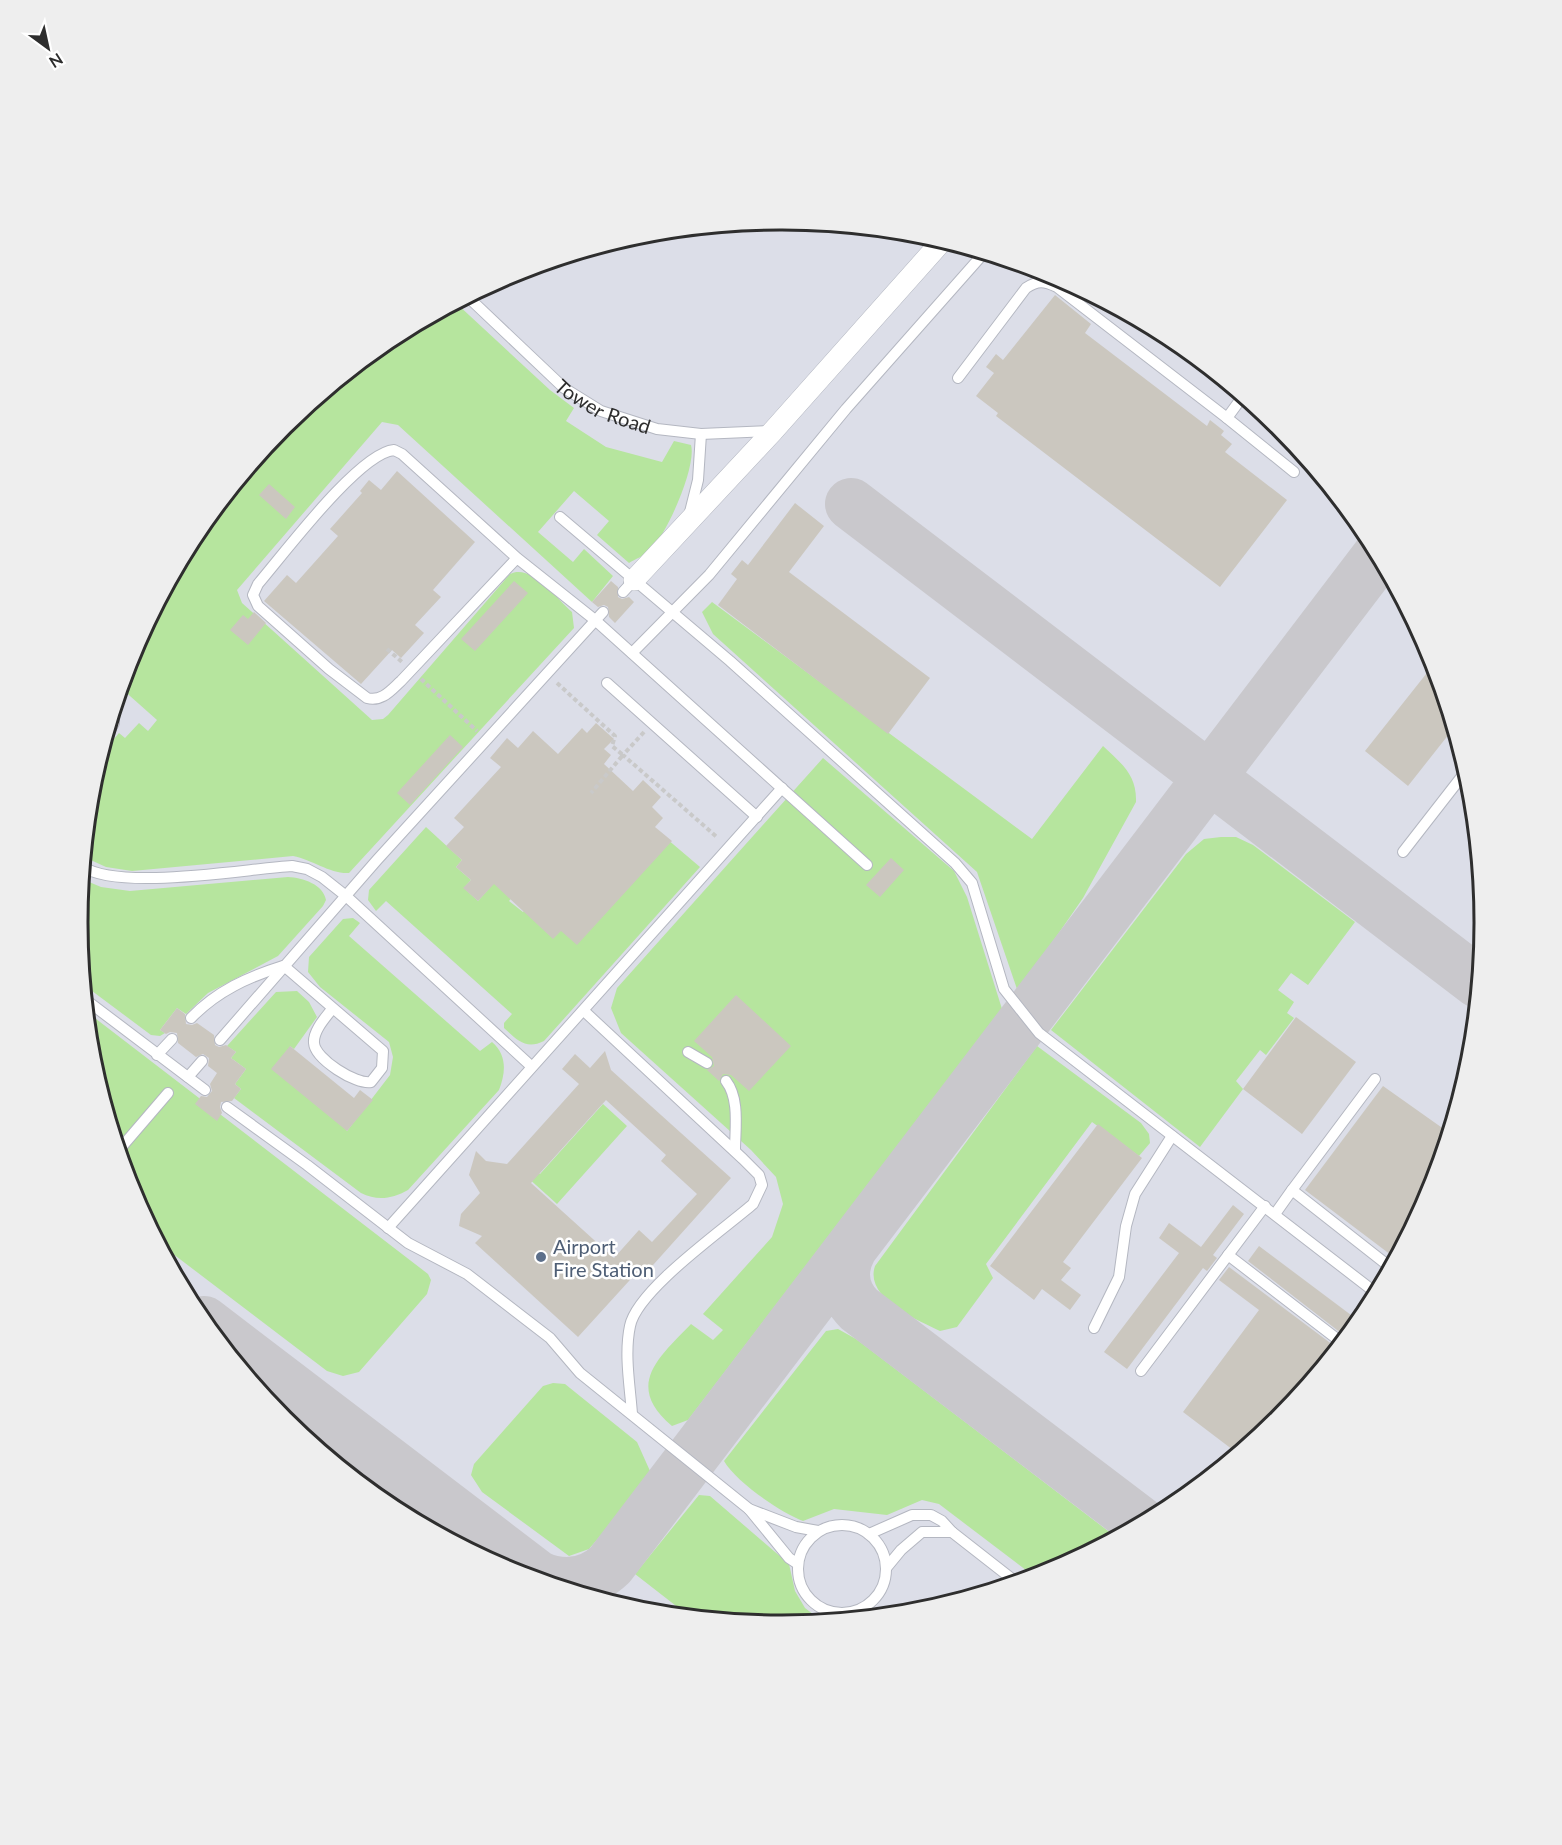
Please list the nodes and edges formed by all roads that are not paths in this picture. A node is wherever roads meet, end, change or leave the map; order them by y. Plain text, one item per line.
1 (936, 248) edge
2 (978, 259) edge
3 (1042, 282) edge
4 (1060, 289) edge
5 (473, 302) edge
6 (958, 378) dead end
7 (1238, 402) edge
8 (1227, 418) junction
9 (773, 431) junction
10 (701, 434) junction
11 (1294, 472) dead end
12 (560, 517) dead end
13 (687, 522) junction
14 (517, 558) junction
15 (628, 586) junction
16 (673, 614) junction
17 (599, 616) junction
18 (632, 653) junction
19 (607, 683) dead end
20 (1459, 781) edge
21 (782, 788) junction
22 (757, 817) junction
23 (1403, 852) dead end
24 (867, 865) dead end
25 (91, 870) edge
26 (345, 896) junction
27 (284, 966) junction
28 (93, 1006) edge
29 (332, 1009) junction
30 (584, 1011) junction
31 (191, 1018) dead end
32 (172, 1039) dead end
33 (220, 1040) dead end
34 (688, 1052) dead end
35 (157, 1055) junction
36 (202, 1061) dead end
37 (707, 1063) dead end
38 (531, 1066) junction
39 (188, 1077) junction
40 (1375, 1079) dead end
41 (726, 1081) dead end
42 (205, 1090) dead end
43 (168, 1093) dead end
44 (227, 1107) dead end
45 (1172, 1136) junction
46 (125, 1144) edge
47 (735, 1152) junction
48 (1292, 1190) junction
49 (1265, 1206) junction
50 (1275, 1214) junction
51 (388, 1228) junction
52 (1228, 1255) junction
53 (1384, 1263) edge
54 (1369, 1288) edge
55 (1094, 1328) dead end
56 (1335, 1337) edge
57 (1141, 1371) dead end
58 (632, 1414) junction
59 (749, 1509) junction
60 (818, 1531) junction
61 (952, 1532) junction
62 (869, 1534) junction
63 (798, 1564) junction
64 (887, 1567) junction
65 (1009, 1576) edge
66 (855, 1611) edge
67 (835, 1613) edge

1 - 9 street
2 - 16 lane
3 - 6 lane
4 - 8 lane
5 - 10 lane, Tower Road
7 - 8 lane
8 - 11 lane
9 - 10 lane, Tower Road
9 - 13 street
10 - 13 lane
12 - 15 lane
13 - 15 street
14 - 14 lane
14 - 17 lane
15 - 16 lane
16 - 18 lane
16 - 45 lane
17 - 18 lane
17 - 26 lane
18 - 21 lane
19 - 22 lane
20 - 23 lane
21 - 22 lane
21 - 24 lane
22 - 30 lane
25 - 26 lane
26 - 27 lane
26 - 38 lane
27 - 29 lane
27 - 31 lane
27 - 33 lane
28 - 35 lane
29 - 29 lane
30 - 38 lane
30 - 47 lane
32 - 35 lane
34 - 37 lane
35 - 39 lane
36 - 39 lane
38 - 51 lane
39 - 42 lane
40 - 48 lane
41 - 47 lane
43 - 46 lane
44 - 51 lane
45 - 49 lane
45 - 55 lane
47 - 58 lane
48 - 50 lane
48 - 53 lane
49 - 50 lane
49 - 52 lane
50 - 54 lane
51 - 58 lane
52 - 56 lane
52 - 57 lane
58 - 59 lane
59 - 60 lane
59 - 63 lane
60 - 62 lane
60 - 63 lane
61 - 62 lane
61 - 64 lane
61 - 65 lane
62 - 64 lane
63 - 67 lane
64 - 66 lane

